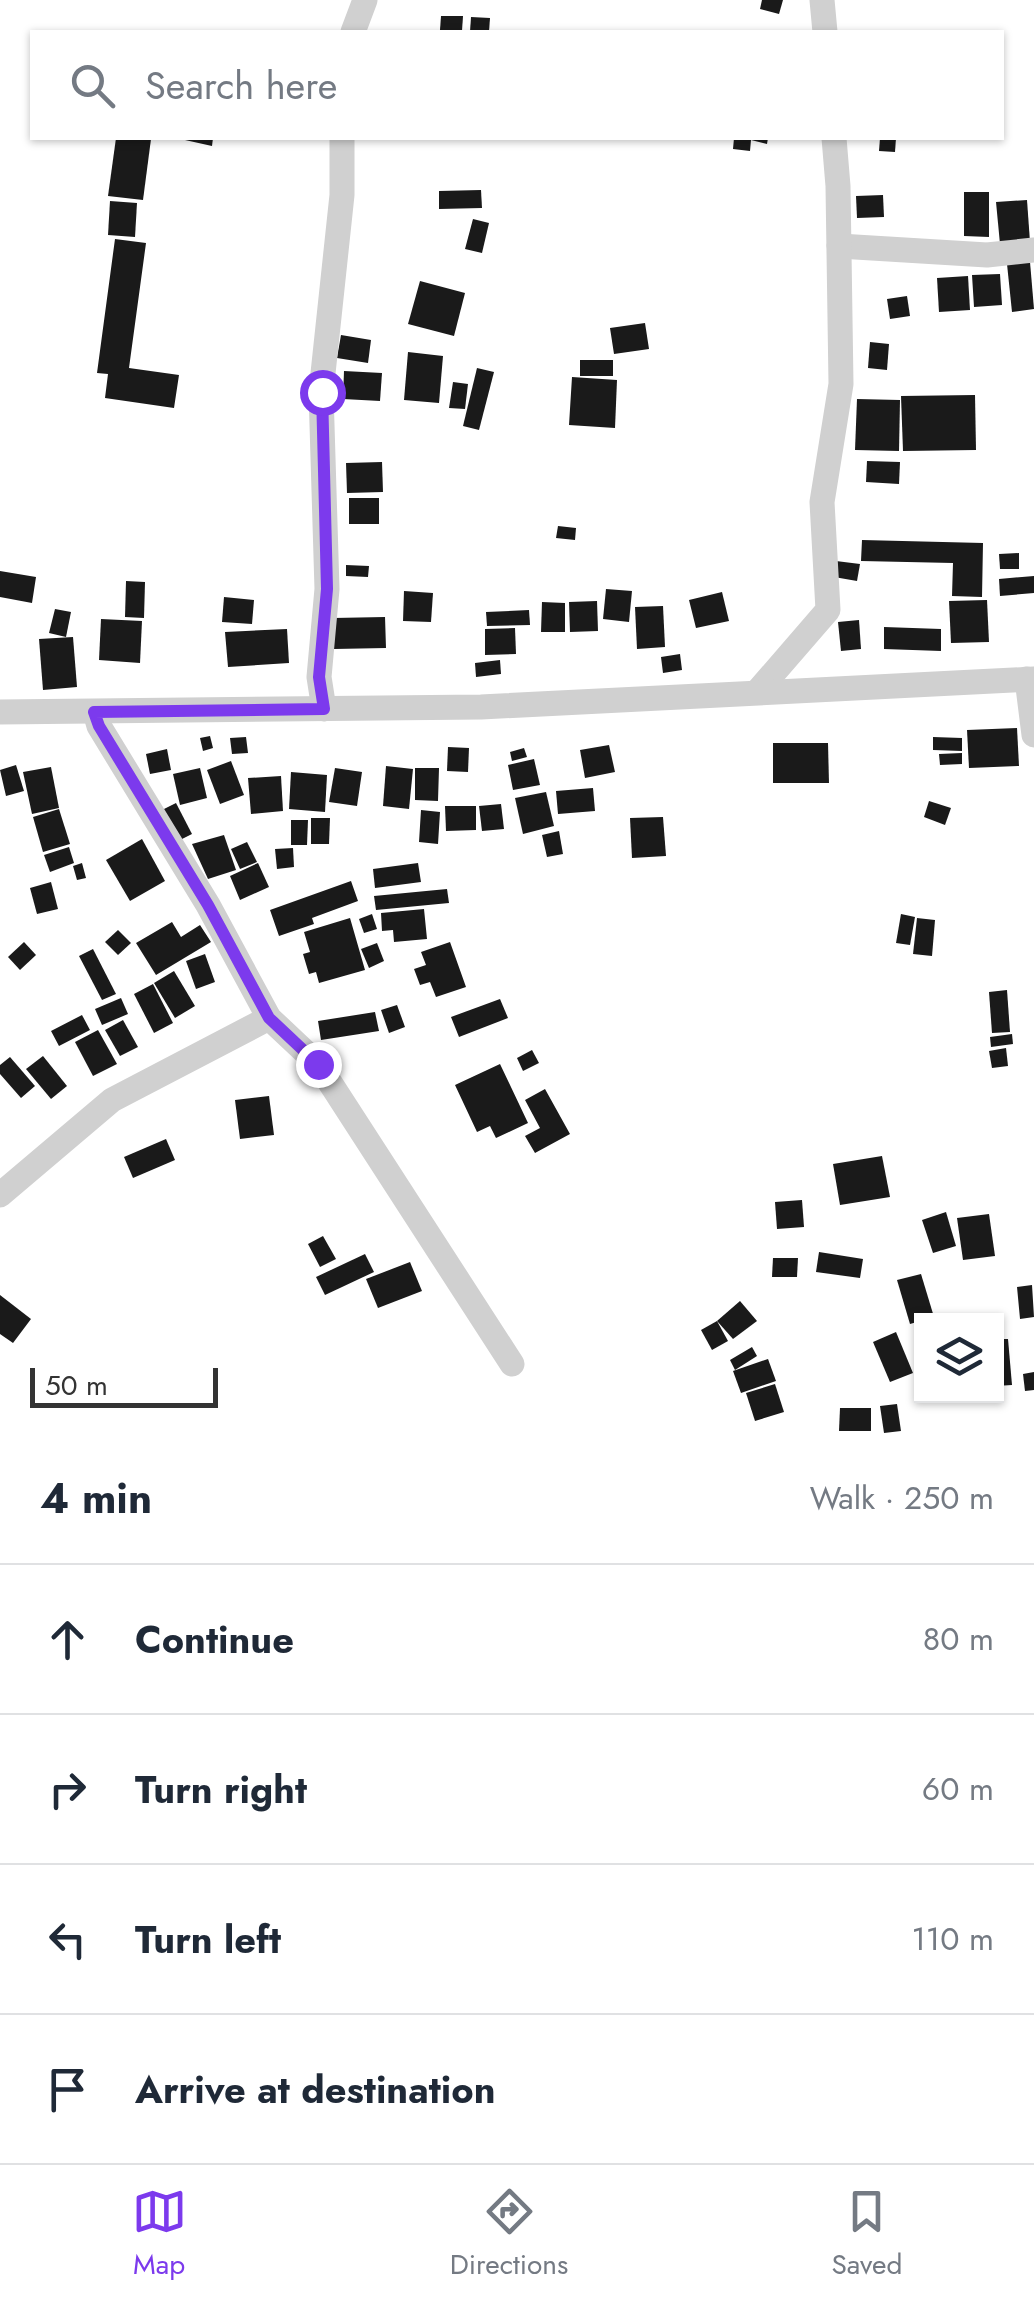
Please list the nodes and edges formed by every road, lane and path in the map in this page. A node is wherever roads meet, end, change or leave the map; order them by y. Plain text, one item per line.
1 (365, 0) edge
2 (822, 0) edge
3 (354, 30) edge
4 (825, 30) edge
5 (342, 140) edge
6 (834, 140) edge
7 (839, 246) junction
8 (1034, 250) edge
9 (1030, 679) edge
10 (757, 692) junction
11 (324, 709) junction
12 (0, 712) edge
13 (94, 712) junction
14 (1034, 736) edge
15 (269, 1018) junction
16 (0, 1195) edge
17 (512, 1364) dead end

1 - 3 street
2 - 4 street
5 - 11 street
6 - 7 street
7 - 8 street
7 - 10 street
9 - 10 street
9 - 14 street
10 - 11 street
11 - 13 street
12 - 13 street
13 - 15 street
15 - 16 street
15 - 17 street

